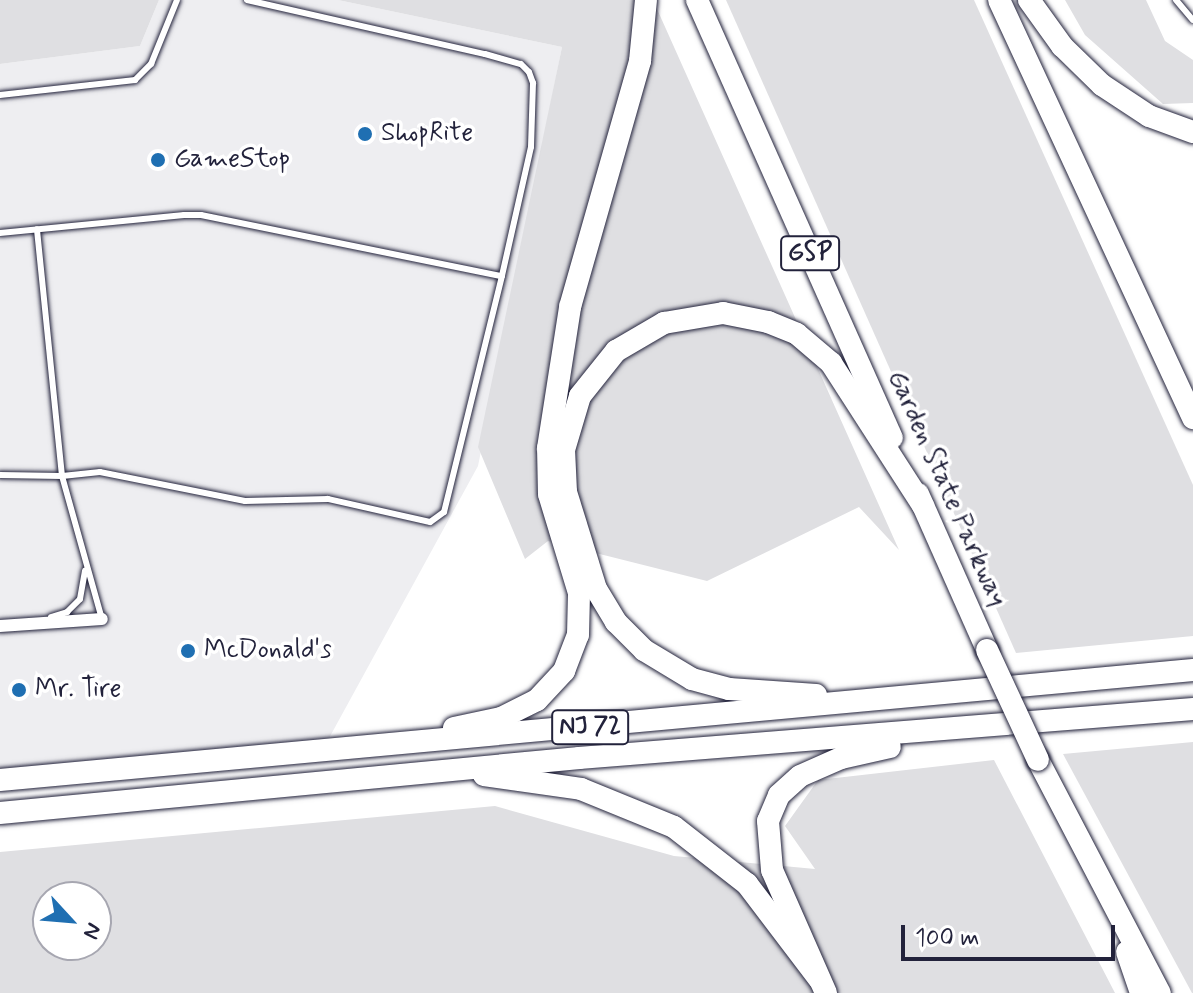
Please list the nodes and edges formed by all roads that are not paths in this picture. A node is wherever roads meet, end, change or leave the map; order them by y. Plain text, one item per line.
1 (177, 0) edge
2 (247, 0) edge
3 (646, 0) edge
4 (697, 0) edge
5 (999, 0) edge
6 (1029, 0) edge
7 (1176, 0) edge
8 (1193, 20) edge
9 (0, 95) edge
10 (1193, 132) edge
11 (37, 229) junction
12 (0, 233) edge
13 (502, 276) junction
14 (1193, 418) edge
15 (0, 475) edge
16 (62, 476) junction
17 (923, 506) junction
18 (86, 563) junction
19 (102, 619) joint
20 (17, 624) junction
21 (0, 626) edge
22 (1193, 670) edge
23 (857, 700) junction
24 (1193, 709) edge
25 (953, 732) junction
26 (322, 751) junction
27 (0, 767) edge
28 (461, 769) junction
29 (11, 779) edge
30 (0, 813) edge
31 (1112, 905) junction
32 (823, 986) edge
33 (1141, 993) edge
34 (1160, 993) edge

1 - 9 lane
2 - 13 lane
3 - 26 highway
4 - 17 highway, Garden State Parkway / GSP
5 - 14 highway
6 - 10 highway
7 - 8 lane
11 - 12 lane
11 - 13 lane
11 - 16 lane
13 - 16 lane
15 - 16 lane
16 - 18 lane
17 - 23 highway
17 - 31 highway, Garden State Parkway / GSP, bridge
18 - 19 lane
18 - 20 lane
19 - 20 street
20 - 21 street
22 - 23 highway, NJ 72
23 - 26 highway, NJ 72
24 - 25 highway, NJ 72
25 - 28 highway, NJ 72
25 - 32 highway
26 - 29 highway, NJ 72
27 - 29 lane
28 - 30 highway, NJ 72
28 - 32 highway
31 - 33 highway
31 - 34 highway, Garden State Parkway / GSP

